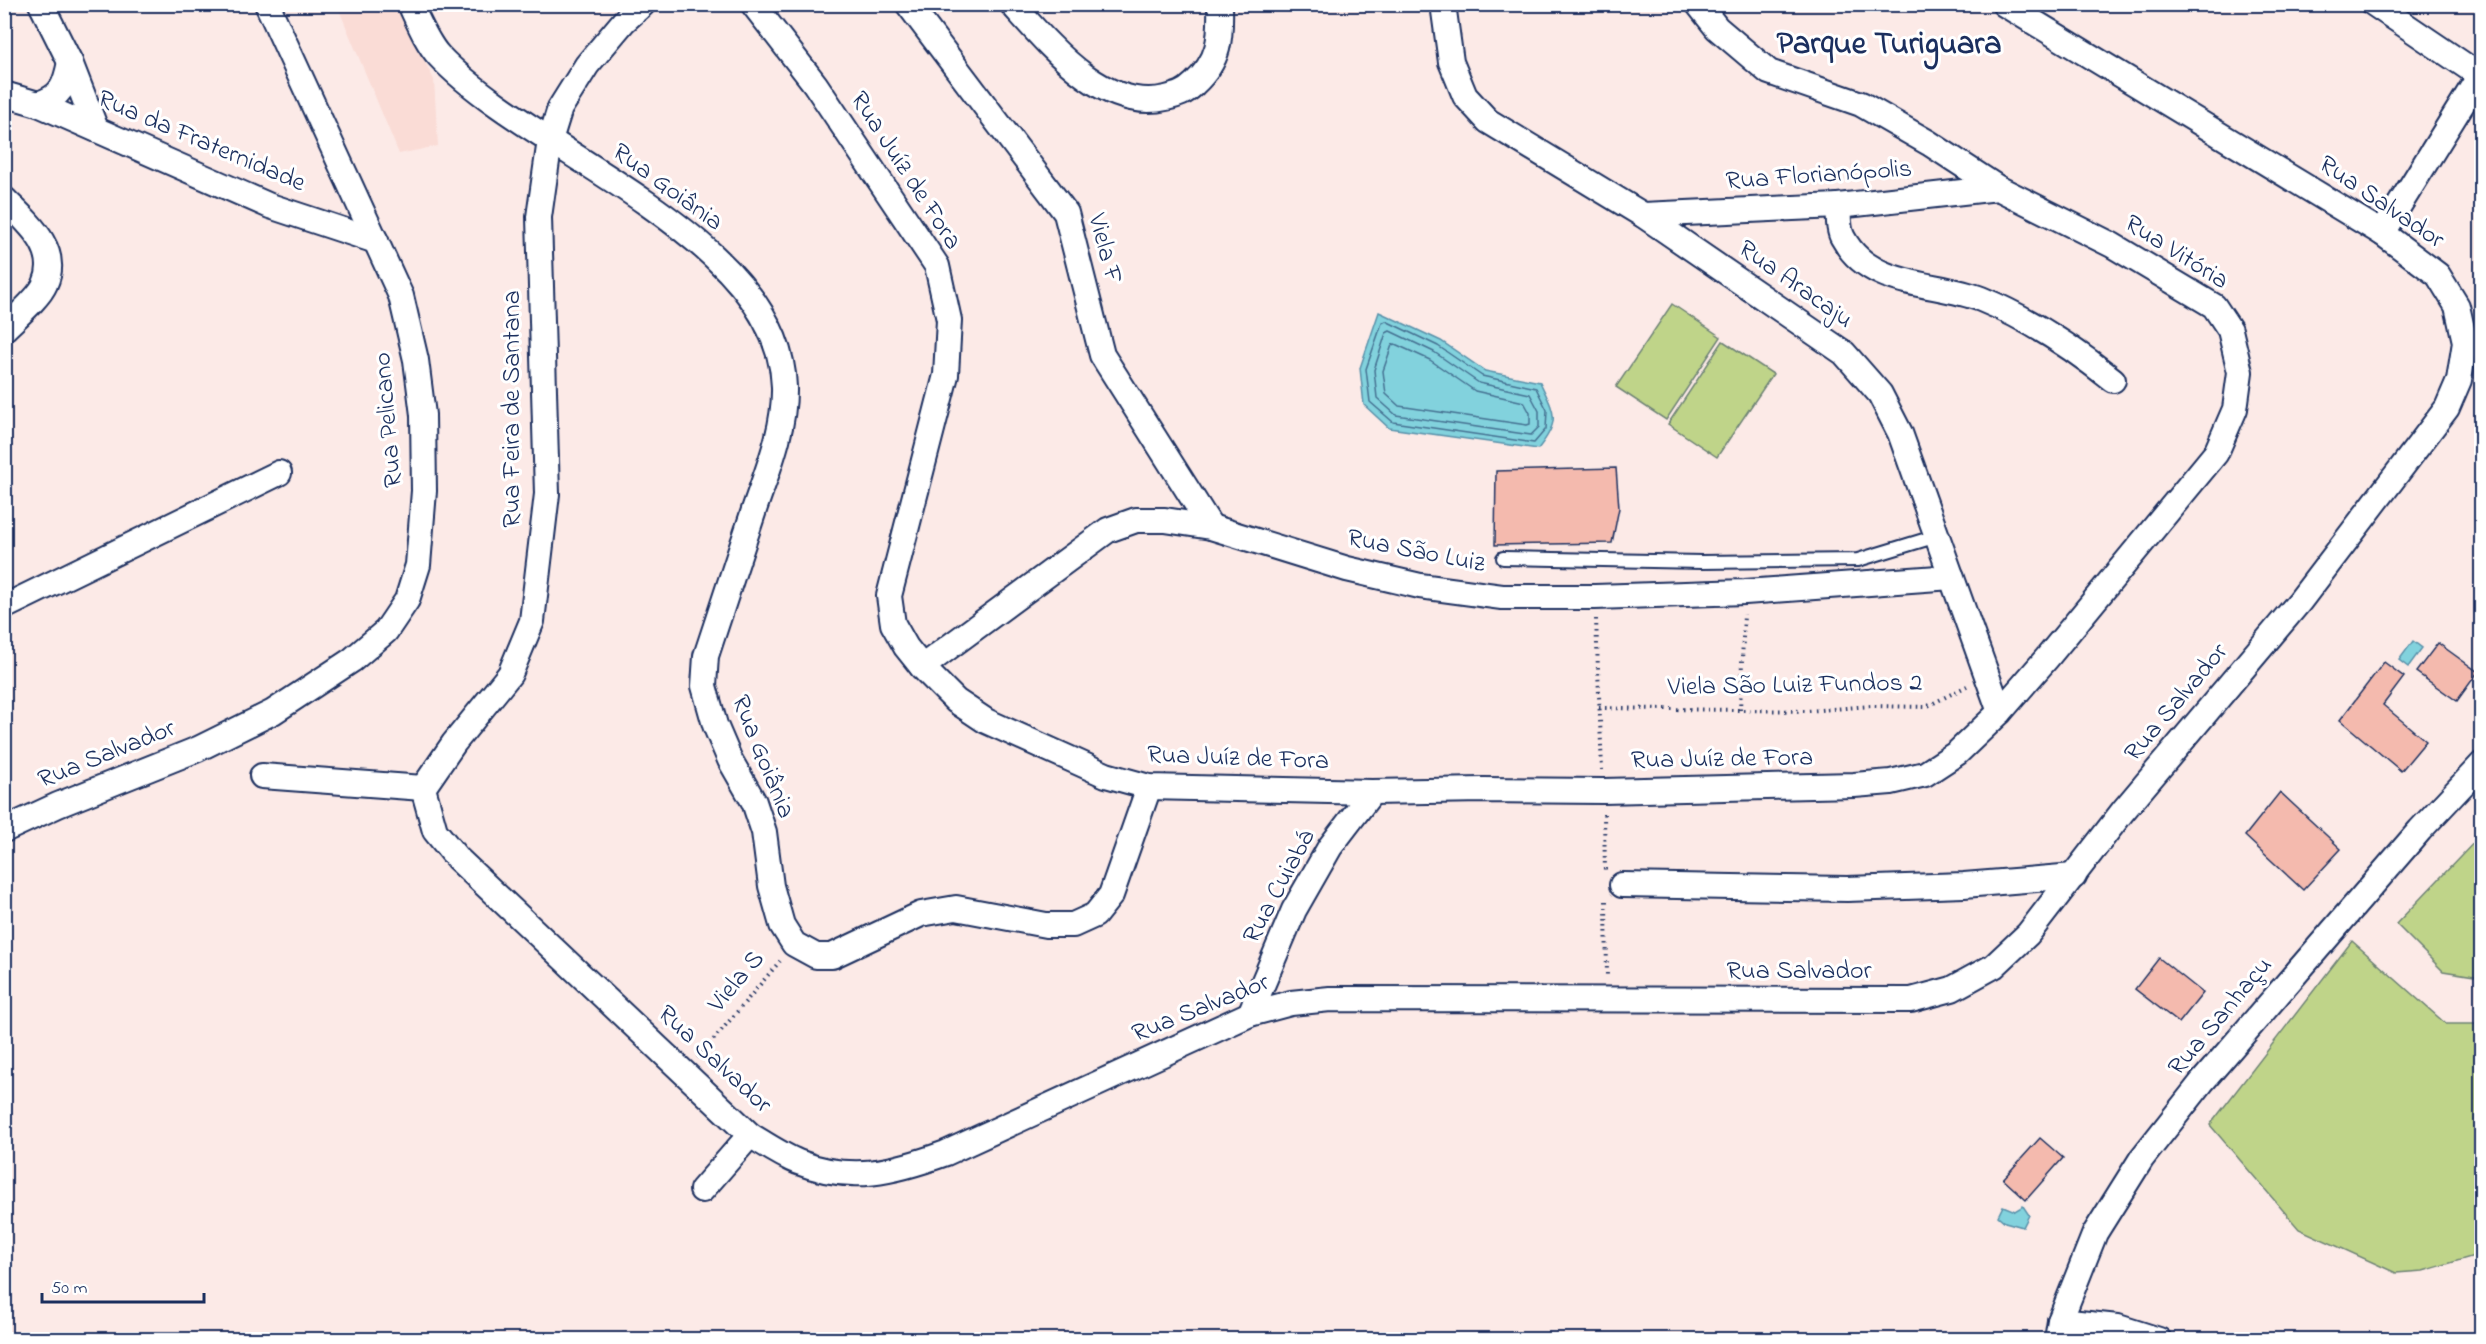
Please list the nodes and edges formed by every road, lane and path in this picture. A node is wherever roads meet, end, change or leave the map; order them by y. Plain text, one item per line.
1 (41, 4) edge
2 (267, 4) edge
3 (410, 4) edge
4 (643, 4) edge
5 (753, 4) edge
6 (908, 4) edge
7 (1012, 4) edge
8 (1220, 4) edge
9 (1443, 4) edge
10 (1698, 4) edge
11 (2004, 4) edge
12 (2374, 4) edge
13 (70, 62) junction
14 (2480, 74) edge
15 (4, 94) edge
16 (38, 104) junction
17 (96, 129) junction
18 (550, 140) junction
19 (1998, 188) junction
20 (4, 199) edge
21 (1838, 207) junction
22 (1643, 215) junction
23 (2382, 233) junction
24 (376, 241) junction
25 (4, 328) edge
26 (2113, 380) dead end
27 (279, 473) dead end
28 (1211, 528) junction
29 (1937, 536) junction
30 (1503, 558) dead end
31 (1952, 577) junction
32 (1745, 592) junction
33 (4, 607) edge
34 (922, 667) junction
35 (1987, 677) junction
36 (1599, 708) dead end
37 (1740, 710) junction
38 (2000, 712) junction
39 (198, 749) joint
40 (1957, 753) joint
41 (2481, 764) edge
42 (262, 777) dead end
43 (1149, 787) junction
44 (423, 788) junction
45 (1372, 792) junction
46 (4, 830) edge
47 (2074, 876) junction
48 (1622, 885) dead end
49 (794, 944) junction
50 (1250, 1014) junction
51 (686, 1073) junction
52 (750, 1135) junction
53 (702, 1190) dead end
54 (2058, 1330) edge
55 (2159, 1340) edge

1 - 13 street
2 - 24 street, Rua Pelicano
3 - 18 street, Rua Goiânia
4 - 18 street, Rua Feira de Santana
5 - 34 street, Rua Juíz de Fora
6 - 28 street, Viela F
7 - 8 street
9 - 22 street, Rua Aracaju
10 - 19 street, Rua Vitória
11 - 23 street, Rua Salvador
12 - 14 street
13 - 16 street
13 - 17 street
14 - 23 street
15 - 16 street, Rua da Fraternidade
16 - 17 street, Rua da Fraternidade
17 - 24 street, Rua da Fraternidade
18 - 44 street, Rua Feira de Santana
18 - 49 street, Rua Goiânia
19 - 21 street, Rua Florianópolis
19 - 38 street, Rua Vitória
20 - 25 street
21 - 22 street, Rua Florianópolis
21 - 26 street
22 - 29 street, Rua Aracaju
23 - 47 street, Rua Salvador
24 - 39 street, Rua Pelicano
27 - 33 street
28 - 32 street, Rua São Luiz
28 - 34 street, Rua São Luiz
29 - 30 lane
29 - 31 street, Rua Aracaju
31 - 32 street, Rua São Luiz
31 - 35 street, Rua Aracaju
32 - 37 path
34 - 43 street, Rua Juíz de Fora
35 - 37 path, Viela São Luiz Fundos 2
35 - 38 street, Rua Aracaju
36 - 37 path, Viela São Luiz Fundos 2
38 - 40 street, Rua Vitória
39 - 46 street, Rua Salvador
40 - 45 street, Rua Juíz de Fora
41 - 54 street, Rua Sanhaçu
42 - 44 street
43 - 45 street, Rua Juíz de Fora
43 - 49 street
44 - 51 street, Rua Salvador
45 - 50 street, Rua Cuiabá
47 - 48 street
47 - 50 street, Rua Salvador
49 - 51 path, Viela S
50 - 52 street, Rua Salvador
51 - 52 street, Rua Salvador
52 - 53 street
54 - 55 street

